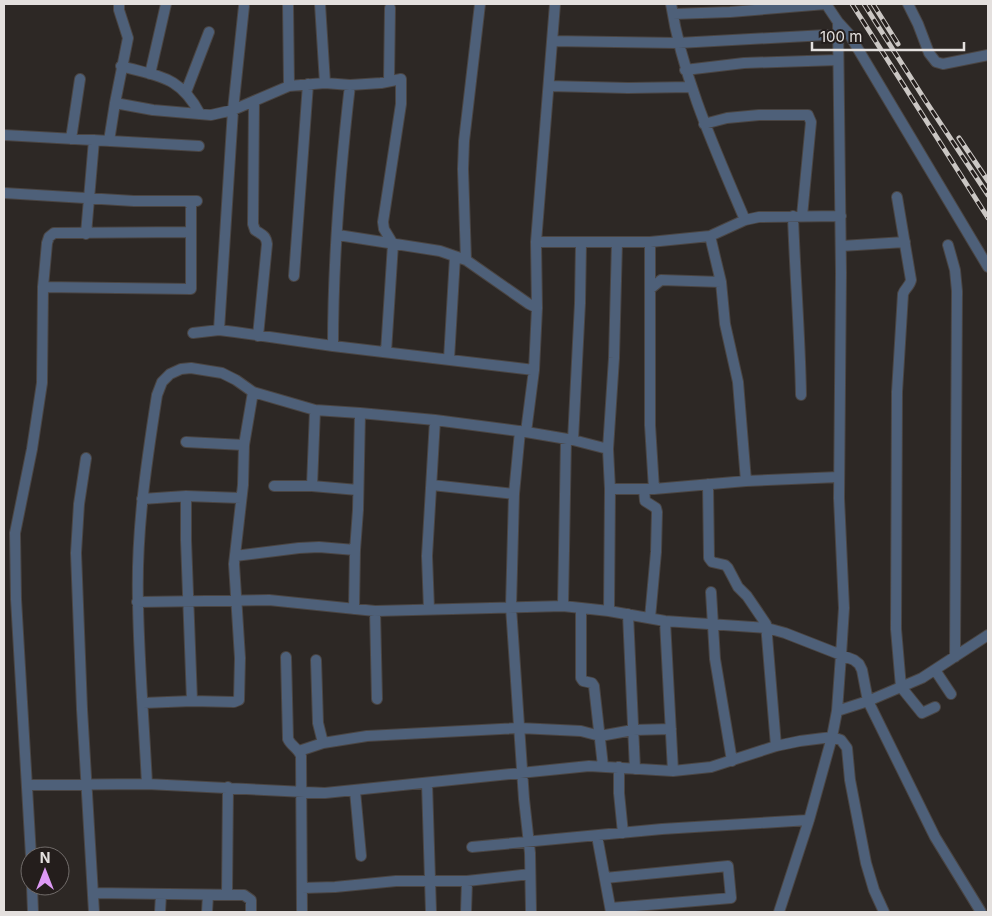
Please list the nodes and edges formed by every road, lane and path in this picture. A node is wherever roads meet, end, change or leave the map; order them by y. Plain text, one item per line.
1 (119, 4) edge
2 (166, 4) edge
3 (288, 4) edge
4 (320, 4) edge
5 (480, 4) edge
6 (555, 4) edge
7 (826, 4) edge
8 (908, 4) edge
9 (244, 6) dead end
10 (390, 8) dead end
11 (672, 9) edge
12 (838, 22) junction
13 (209, 32) dead end
14 (849, 34) junction
15 (838, 35) junction
16 (552, 41) junction
17 (678, 43) junction
18 (988, 54) edge
19 (838, 60) junction
20 (122, 66) junction
21 (685, 70) junction
22 (150, 74) junction
23 (80, 80) dead end
24 (389, 82) junction
25 (324, 83) junction
26 (308, 84) junction
27 (350, 85) junction
28 (288, 86) junction
29 (548, 86) junction
30 (691, 87) junction
31 (186, 92) junction
32 (254, 101) junction
33 (115, 103) junction
34 (233, 110) junction
35 (200, 114) junction
36 (704, 124) junction
37 (4, 135) edge
38 (71, 139) junction
39 (94, 140) junction
40 (109, 141) junction
41 (199, 146) dead end
42 (4, 193) edge
43 (897, 197) dead end
44 (88, 198) junction
45 (798, 216) junction
46 (841, 216) junction
47 (745, 220) junction
48 (190, 232) junction
49 (86, 234) junction
50 (338, 235) junction
51 (710, 236) junction
52 (536, 242) junction
53 (616, 242) junction
54 (650, 242) junction
55 (905, 242) junction
56 (581, 243) junction
57 (393, 244) junction
58 (948, 245) dead end
59 (841, 246) junction
60 (455, 257) junction
61 (466, 260) junction
62 (988, 267) edge
63 (294, 276) dead end
64 (721, 282) junction
65 (43, 287) junction
66 (650, 289) junction
67 (537, 308) junction
68 (219, 330) junction
69 (193, 333) dead end
70 (258, 336) junction
71 (333, 346) junction
72 (386, 352) junction
73 (449, 359) junction
74 (534, 370) junction
75 (252, 392) junction
76 (801, 394) dead end
77 (315, 410) junction
78 (360, 413) junction
79 (434, 420) junction
80 (523, 431) junction
81 (570, 439) junction
82 (186, 442) dead end
83 (244, 445) junction
84 (608, 450) junction
85 (86, 458) dead end
86 (840, 477) junction
87 (746, 480) junction
88 (708, 484) junction
89 (432, 485) junction
90 (274, 486) dead end
91 (312, 486) junction
92 (610, 489) junction
93 (649, 489) junction
94 (358, 490) junction
95 (514, 494) junction
96 (186, 496) junction
97 (241, 498) junction
98 (142, 499) junction
99 (355, 550) junction
100 (235, 556) junction
101 (711, 592) dead end
102 (189, 601) junction
103 (236, 601) junction
104 (138, 602) junction
105 (563, 606) junction
106 (511, 607) junction
107 (581, 608) junction
108 (354, 609) junction
109 (429, 609) junction
110 (375, 611) junction
111 (609, 611) junction
112 (628, 614) junction
113 (650, 618) junction
114 (665, 621) junction
115 (713, 623) junction
116 (767, 628) junction
117 (988, 635) edge
118 (841, 655) junction
119 (286, 657) dead end
120 (955, 657) junction
121 (316, 660) dead end
122 (935, 670) junction
123 (901, 687) junction
124 (951, 694) dead end
125 (377, 699) dead end
126 (192, 701) junction
127 (868, 701) junction
128 (143, 703) junction
129 (935, 706) dead end
130 (837, 711) junction
131 (519, 728) junction
132 (671, 729) junction
133 (634, 730) junction
134 (600, 736) junction
135 (832, 737) junction
136 (322, 742) junction
137 (776, 746) junction
138 (299, 751) junction
139 (732, 761) junction
140 (603, 766) junction
141 (619, 767) junction
142 (635, 769) junction
143 (673, 771) junction
144 (522, 772) junction
145 (427, 783) junction
146 (87, 784) junction
147 (147, 784) junction
148 (28, 785) junction
149 (228, 787) junction
150 (356, 791) junction
151 (301, 793) junction
152 (809, 820) junction
153 (623, 832) junction
154 (597, 836) junction
155 (528, 843) junction
156 (31, 846) edge
157 (472, 848) dead end
158 (361, 856) dead end
159 (530, 874) junction
160 (605, 878) junction
161 (430, 880) junction
162 (467, 881) junction
163 (302, 888) junction
164 (93, 893) junction
165 (161, 894) junction
166 (208, 895) junction
167 (227, 895) junction
168 (32, 896) edge
169 (611, 910) edge
170 (33, 912) edge
171 (94, 912) edge
172 (160, 912) edge
173 (207, 912) edge
174 (251, 912) edge
175 (302, 912) edge
176 (431, 912) edge
177 (466, 912) edge
178 (531, 912) edge
179 (779, 912) edge
180 (884, 912) edge
181 (981, 912) edge

1 - 20 street
2 - 22 street
3 - 28 street
4 - 25 street
5 - 61 street
6 - 16 street
7 - 11 street
7 - 12 street
8 - 18 street
9 - 34 street
10 - 24 street
11 - 17 street
12 - 14 street
12 - 15 street
13 - 31 street
14 - 15 street
14 - 62 street
15 - 17 street
15 - 19 street
16 - 17 street
16 - 29 street
17 - 21 street
19 - 21 street
19 - 46 street
20 - 22 street
20 - 33 street
21 - 30 street
22 - 31 street
23 - 38 street
24 - 27 street
24 - 57 street
25 - 26 street
25 - 27 street
26 - 28 street
26 - 63 street
27 - 50 street
28 - 32 street
29 - 30 street
29 - 52 street
30 - 36 street
31 - 35 street
32 - 34 street
32 - 70 street
33 - 35 street
33 - 40 street
34 - 35 street
34 - 68 street
36 - 45 street
36 - 47 street
37 - 38 street
38 - 39 street
39 - 40 street
39 - 44 street
40 - 41 street
42 - 44 street
43 - 55 street
44 - 48 street
44 - 49 street
45 - 46 street
45 - 47 street
45 - 76 street
46 - 59 street
47 - 51 street
48 - 49 street
48 - 65 street
49 - 65 street
50 - 57 street
50 - 71 street
51 - 54 street
51 - 64 street
52 - 56 street
52 - 67 street
53 - 54 street
53 - 56 street
53 - 84 street
54 - 66 street
55 - 59 street
55 - 123 street
56 - 81 street
57 - 60 street
57 - 72 street
58 - 120 street
59 - 86 street
60 - 61 street
60 - 73 street
61 - 67 street
64 - 66 street
64 - 87 street
65 - 148 street
66 - 93 street
67 - 74 street
68 - 69 street
68 - 70 street
70 - 71 street
71 - 72 street
72 - 73 street
73 - 74 street
74 - 80 street
75 - 77 street
75 - 83 street
75 - 98 street
77 - 78 street
77 - 91 street
78 - 79 street
78 - 94 street
79 - 80 street
79 - 89 street
80 - 81 street
80 - 95 street
81 - 84 street
81 - 105 street
82 - 83 street
83 - 97 street
84 - 92 street
85 - 146 street
86 - 87 street
86 - 118 street
87 - 88 street
88 - 93 street
88 - 116 street
89 - 95 street
89 - 109 street
90 - 91 street
91 - 94 street
92 - 93 street
92 - 111 street
93 - 113 street
94 - 99 street
95 - 106 street
96 - 97 street
96 - 98 street
96 - 102 street
97 - 100 street
98 - 104 street
99 - 100 street
99 - 108 street
100 - 103 street
101 - 115 street
102 - 103 street
102 - 104 street
102 - 126 street
103 - 108 street
103 - 126 street
104 - 128 street
105 - 106 street
105 - 107 street
106 - 109 street
106 - 131 street
107 - 111 street
107 - 134 street
108 - 110 street
109 - 110 street
110 - 125 street
111 - 112 street
112 - 113 street
112 - 133 street
113 - 114 street
114 - 115 street
114 - 132 street
115 - 116 street
115 - 139 street
116 - 118 street
116 - 137 street
117 - 120 street
118 - 127 street
118 - 130 street
119 - 138 street
120 - 122 street
121 - 136 street
122 - 123 street
122 - 124 street
123 - 127 street
123 - 129 street
126 - 128 street
127 - 130 street
127 - 181 street
128 - 147 street
130 - 135 street
131 - 134 street
131 - 136 street
131 - 144 street
132 - 133 street
132 - 143 street
133 - 134 street
133 - 142 street
134 - 140 street
135 - 137 street
135 - 152 street
135 - 180 street
136 - 138 street
137 - 139 street
138 - 151 street
139 - 143 street
140 - 141 street
140 - 144 street
141 - 142 street
141 - 153 street
142 - 143 street
144 - 145 street
144 - 155 street
145 - 150 street
145 - 161 street
146 - 147 street
146 - 148 street
146 - 164 street
147 - 149 street
148 - 156 street
149 - 151 street
149 - 167 street
150 - 151 street
150 - 158 street
151 - 163 street
152 - 153 street
152 - 179 street
153 - 154 street
154 - 155 street
154 - 160 street
155 - 157 street
155 - 159 street
159 - 162 street
159 - 178 street
160 - 169 street
160 - 169 street
161 - 162 street
161 - 163 street
161 - 176 street
162 - 177 street
163 - 175 street
164 - 165 street
164 - 171 street
165 - 166 street
165 - 172 street
166 - 167 street
166 - 173 street
167 - 174 street
168 - 170 street

